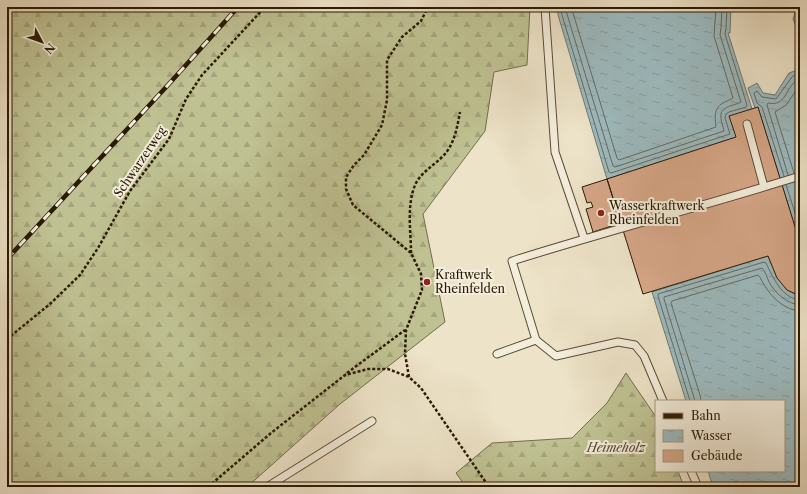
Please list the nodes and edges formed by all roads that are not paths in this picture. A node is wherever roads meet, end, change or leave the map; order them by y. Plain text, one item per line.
1 (545, 7) edge
2 (747, 124) dead end
3 (800, 176) edge
4 (764, 187) junction
5 (584, 238) junction
6 (536, 340) junction
7 (497, 354) dead end
8 (663, 400) edge
9 (372, 421) dead end
10 (691, 472) edge
11 (267, 487) edge
12 (698, 487) edge

1 - 5 lane
2 - 4 lane
3 - 4 lane
4 - 5 lane
5 - 6 lane
6 - 7 lane
6 - 8 lane
9 - 11 lane
10 - 12 lane

